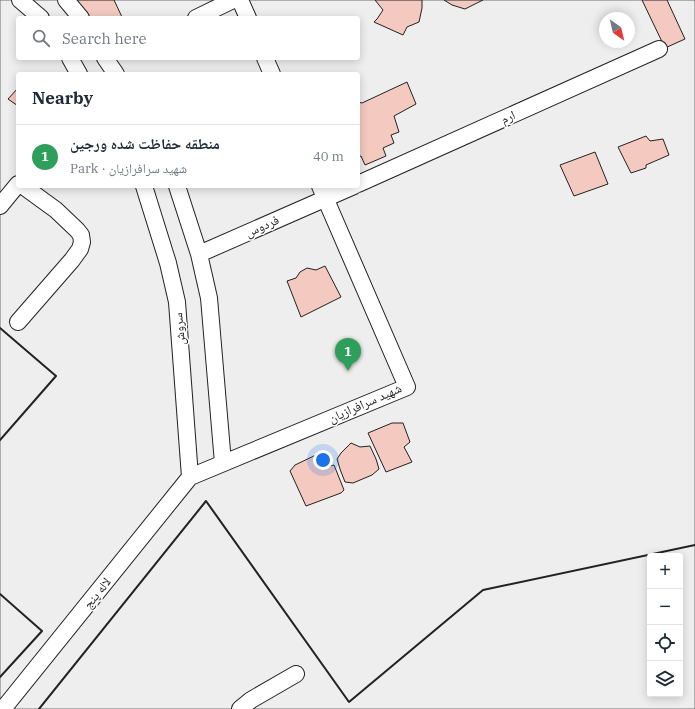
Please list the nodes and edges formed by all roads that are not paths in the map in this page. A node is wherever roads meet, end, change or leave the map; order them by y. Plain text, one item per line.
1 (20, 0) edge
2 (66, 0) edge
3 (233, 0) edge
4 (240, 0) edge
5 (39, 16) edge
6 (78, 16) edge
7 (200, 16) edge
8 (247, 16) edge
9 (658, 49) dead end
10 (71, 60) edge
11 (266, 60) edge
12 (78, 72) edge
13 (271, 72) edge
14 (360, 183) edge
15 (16, 186) edge
16 (26, 188) edge
17 (145, 188) edge
18 (178, 188) edge
19 (344, 188) edge
20 (323, 192) edge
21 (0, 206) edge
22 (199, 254) junction
23 (18, 322) dead end
24 (223, 463) junction
25 (190, 477) junction
26 (296, 674) dead end
27 (3, 709) edge
28 (240, 709) edge

1 - 5 street
2 - 6 street
3 - 7 street
4 - 8 street
9 - 14 street, ارم
10 - 12 street
11 - 13 street
15 - 21 street
16 - 23 street
17 - 25 street, سروش
18 - 22 street
19 - 20 street
20 - 22 street, فردوس
20 - 24 street, شهید سرافرازیان
22 - 24 street
24 - 25 street, شهید سرافرازیان
25 - 27 street, لاله پنج
26 - 28 street

